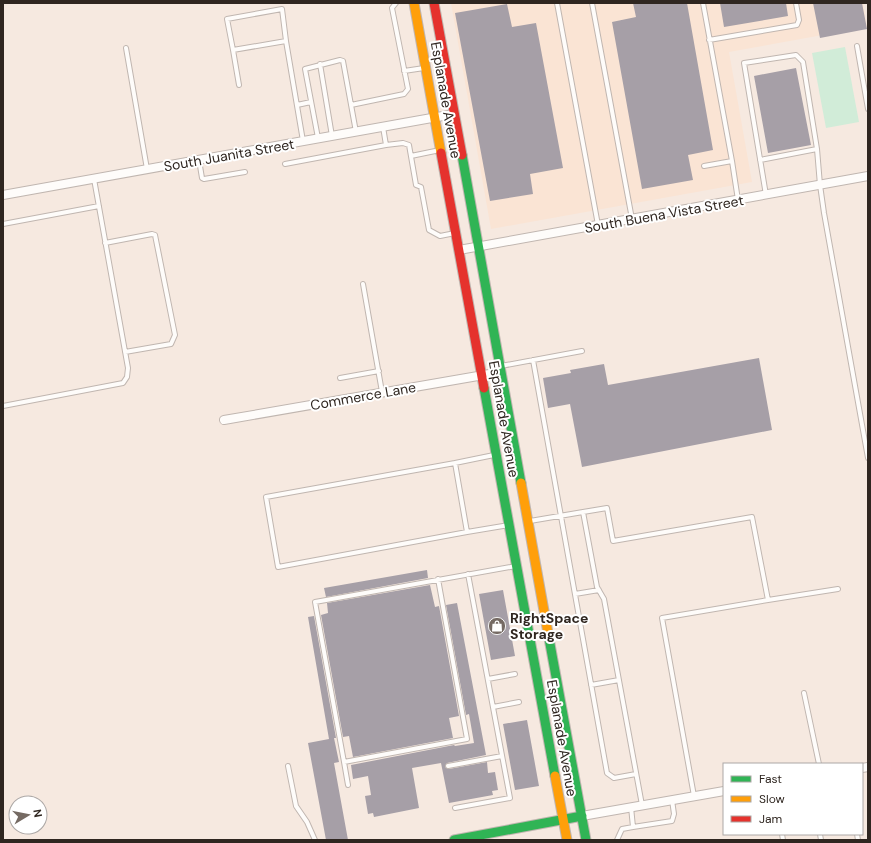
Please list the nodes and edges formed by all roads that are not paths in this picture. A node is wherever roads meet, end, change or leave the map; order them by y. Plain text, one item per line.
1 (396, 3) edge
2 (414, 3) edge
3 (434, 3) edge
4 (557, 3) edge
5 (592, 3) edge
6 (703, 3) edge
7 (796, 3) edge
8 (710, 40) junction
9 (286, 41) junction
10 (857, 46) dead end
11 (126, 48) dead end
12 (233, 50) junction
13 (320, 64) junction
14 (426, 67) junction
15 (404, 71) junction
16 (239, 85) dead end
17 (311, 102) junction
18 (297, 105) junction
19 (351, 105) junction
20 (868, 109) edge
21 (454, 114) junction
22 (435, 118) junction
23 (383, 127) junction
24 (356, 132) junction
25 (332, 136) junction
26 (318, 139) junction
27 (303, 142) junction
28 (386, 146) junction
29 (441, 149) junction
30 (817, 149) junction
31 (411, 156) junction
32 (200, 160) junction
33 (760, 160) junction
34 (732, 161) junction
35 (285, 164) dead end
36 (704, 166) dead end
37 (147, 169) junction
38 (245, 172) dead end
39 (868, 176) edge
40 (94, 178) junction
41 (820, 185) junction
42 (3, 193) edge
43 (766, 196) junction
44 (738, 201) junction
45 (99, 206) junction
46 (632, 219) junction
47 (3, 224) edge
48 (598, 225) junction
49 (456, 233) junction
50 (105, 243) junction
51 (478, 246) junction
52 (459, 250) junction
53 (363, 284) dead end
54 (582, 351) dead end
55 (125, 352) junction
56 (533, 360) junction
57 (501, 369) junction
58 (379, 371) junction
59 (482, 375) junction
60 (340, 378) dead end
61 (382, 392) junction
62 (3, 406) edge
63 (224, 420) dead end
64 (497, 455) junction
65 (868, 458) edge
66 (454, 463) junction
67 (583, 512) junction
68 (561, 516) junction
69 (528, 521) junction
70 (509, 525) junction
71 (467, 532) junction
72 (517, 566) junction
73 (468, 574) junction
74 (438, 579) junction
75 (838, 589) dead end
76 (599, 590) junction
77 (575, 594) junction
78 (768, 600) junction
79 (547, 624) junction
80 (528, 627) junction
81 (515, 674) dead end
82 (488, 679) junction
83 (619, 680) junction
84 (592, 685) junction
85 (804, 693) dead end
86 (519, 702) dead end
87 (493, 707) junction
88 (502, 756) junction
89 (344, 762) junction
90 (819, 763) edge
91 (288, 766) dead end
92 (448, 766) dead end
93 (636, 774) junction
94 (348, 784) dead end
95 (723, 791) edge
96 (694, 796) junction
97 (672, 800) junction
98 (642, 805) junction
99 (631, 807) junction
100 (454, 808) dead end
101 (582, 816) junction
102 (563, 820) junction
103 (634, 827) junction
104 (315, 840) edge
105 (454, 840) edge
106 (567, 840) edge
107 (586, 840) edge
108 (617, 840) edge

1 - 15 lane
2 - 14 main road, Esplanade Avenue
3 - 21 main road, Esplanade Avenue
4 - 48 lane
5 - 46 lane
6 - 8 lane
7 - 8 lane
8 - 34 lane
9 - 12 lane
9 - 12 lane
9 - 18 lane
10 - 20 lane
11 - 37 lane
12 - 16 lane
13 - 17 lane
13 - 19 lane
13 - 25 lane
14 - 15 lane
14 - 22 main road, Esplanade Avenue
15 - 19 lane
17 - 18 lane
17 - 26 lane
18 - 27 lane
19 - 24 lane
21 - 22 street, South Juanita Street
21 - 51 main road, Esplanade Avenue
22 - 23 street, South Juanita Street
22 - 29 main road, Esplanade Avenue
23 - 24 street, South Juanita Street
23 - 28 lane
24 - 25 street, South Juanita Street
25 - 26 street, South Juanita Street
26 - 27 street, South Juanita Street
27 - 32 street, South Juanita Street
28 - 31 lane
28 - 35 lane
29 - 31 lane
29 - 49 main road, Esplanade Avenue
30 - 33 lane
30 - 33 lane
30 - 41 lane
31 - 49 lane
32 - 37 street, South Juanita Street
32 - 38 lane
33 - 43 lane
34 - 36 lane
34 - 44 lane
37 - 40 street, South Juanita Street
39 - 41 street, South Buena Vista Street
40 - 42 street, South Juanita Street
40 - 45 lane
41 - 43 street, South Buena Vista Street
41 - 65 lane
43 - 44 street, South Buena Vista Street
44 - 46 street, South Buena Vista Street
45 - 47 lane
45 - 50 lane
46 - 48 street, South Buena Vista Street
48 - 51 street, South Buena Vista Street
49 - 52 main road, Esplanade Avenue
50 - 55 lane
50 - 55 lane
51 - 52 street, South Buena Vista Street
51 - 57 main road, Esplanade Avenue
52 - 59 main road, Esplanade Avenue
53 - 58 lane
54 - 56 lane
55 - 62 lane
56 - 57 lane
56 - 68 lane
57 - 59 street, Commerce Lane
57 - 69 main road, Esplanade Avenue
58 - 60 lane
58 - 61 lane
59 - 61 street, Commerce Lane
59 - 64 main road, Esplanade Avenue
61 - 63 street, Commerce Lane
64 - 66 lane
64 - 70 main road, Esplanade Avenue
66 - 71 lane
66 - 71 lane
67 - 68 lane
67 - 76 lane
67 - 78 lane
68 - 69 lane
68 - 77 lane
69 - 70 main road
69 - 79 main road, Esplanade Avenue
70 - 71 lane
70 - 72 main road, Esplanade Avenue
72 - 73 lane
72 - 80 main road, Esplanade Avenue
73 - 74 lane
73 - 82 lane
74 - 89 lane
74 - 89 lane
75 - 78 lane
76 - 77 lane
76 - 83 lane
77 - 84 lane
78 - 96 lane
79 - 80 main road
79 - 101 main road, Esplanade Avenue
80 - 102 main road, Esplanade Avenue
81 - 82 lane
82 - 87 lane
83 - 84 lane
83 - 93 lane
84 - 93 lane
85 - 90 lane
86 - 87 lane
87 - 88 lane
88 - 92 lane
88 - 100 lane
89 - 94 lane
91 - 104 lane
93 - 98 lane
95 - 96 street
96 - 97 street
97 - 98 street
97 - 103 lane
98 - 99 street
99 - 101 street
99 - 103 lane
101 - 102 main road
101 - 107 main road, Esplanade Avenue
102 - 105 main road
102 - 106 main road, Esplanade Avenue
103 - 108 lane

